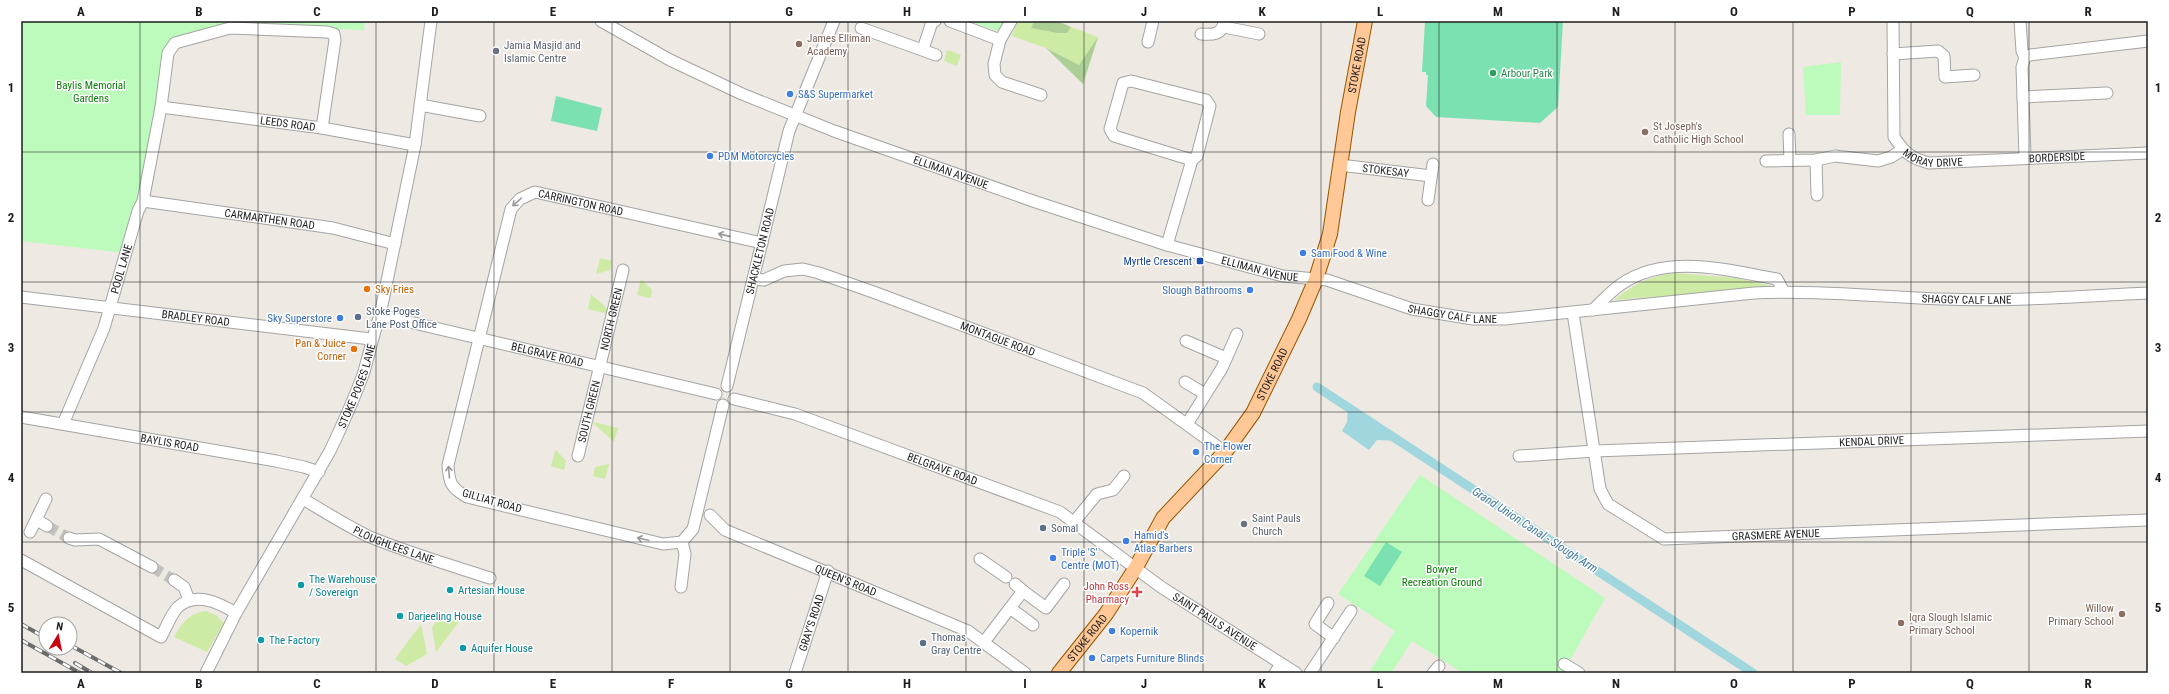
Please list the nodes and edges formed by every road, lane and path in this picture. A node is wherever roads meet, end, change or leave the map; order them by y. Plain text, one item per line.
1 (431, 21) edge
2 (601, 21) edge
3 (834, 21) edge
4 (935, 21) edge
5 (950, 21) edge
6 (1011, 21) edge
7 (1153, 21) edge
8 (1365, 21) edge
9 (1893, 21) edge
10 (2020, 21) edge
11 (1224, 24) edge
12 (861, 28) dead end
13 (1201, 34) dead end
14 (1259, 34) dead end
15 (1000, 40) junction
16 (2148, 41) edge
17 (1148, 42) dead end
18 (923, 49) junction
19 (1893, 54) junction
20 (936, 55) dead end
21 (2025, 57) junction
22 (1974, 75) dead end
23 (2107, 93) dead end
24 (1041, 95) dead end
25 (2023, 97) junction
26 (420, 105) junction
27 (161, 107) junction
28 (794, 115) junction
29 (480, 116) dead end
30 (322, 128) junction
31 (1789, 134) dead end
32 (415, 145) junction
33 (1902, 150) junction
34 (2148, 153) edge
35 (2025, 157) junction
36 (1192, 160) junction
37 (1790, 160) junction
38 (1816, 160) junction
39 (1766, 161) dead end
40 (1433, 164) dead end
41 (1340, 165) junction
42 (1431, 176) junction
43 (1817, 195) dead end
44 (1428, 200) dead end
45 (143, 201) junction
46 (762, 243) junction
47 (395, 244) junction
48 (1167, 244) junction
49 (623, 270) dead end
50 (754, 279) junction
51 (1316, 279) junction
52 (1784, 292) junction
53 (2148, 292) edge
54 (21, 297) edge
55 (111, 309) junction
56 (1593, 310) junction
57 (1572, 313) junction
58 (380, 315) junction
59 (1238, 334) dead end
60 (371, 338) junction
61 (479, 338) junction
62 (1186, 341) dead end
63 (1226, 358) junction
64 (600, 367) junction
65 (1185, 382) dead end
66 (727, 386) junction
67 (716, 394) junction
68 (1205, 394) junction
69 (734, 399) junction
70 (723, 405) junction
71 (21, 417) edge
72 (63, 424) junction
73 (1187, 424) junction
74 (2148, 431) edge
75 (1594, 451) junction
76 (1225, 452) junction
77 (578, 456) dead end
78 (1519, 456) dead end
79 (319, 472) junction
80 (1124, 476) dead end
81 (46, 499) dead end
82 (303, 499) junction
83 (710, 515) dead end
84 (37, 520) junction
85 (2148, 520) edge
86 (1074, 522) junction
87 (47, 526) tunnel mouth
88 (30, 532) dead end
89 (69, 538) tunnel mouth
90 (682, 542) junction
91 (980, 559) dead end
92 (21, 560) edge
93 (152, 567) tunnel mouth
94 (1135, 569) junction
95 (828, 571) junction
96 (1006, 577) dead end
97 (490, 578) dead end
98 (174, 580) tunnel mouth
99 (1064, 584) dead end
100 (681, 587) dead end
101 (189, 600) junction
102 (1328, 603) dead end
103 (1010, 608) junction
104 (1351, 612) dead end
105 (236, 613) junction
106 (1033, 625) dead end
107 (1334, 638) junction
108 (984, 642) junction
109 (1564, 664) dead end
110 (1278, 668) edge
111 (207, 671) edge
112 (795, 673) edge
113 (1025, 673) edge
114 (1059, 673) edge
115 (1296, 673) edge
116 (1310, 673) edge
117 (1579, 673) edge

1 - 26 street, STOKE POGES LANE
2 - 28 street, ELLIMAN AVENUE
3 - 28 street, SHACKLETON ROAD
4 - 18 street
5 - 15 street
6 - 15 street
7 - 17 street
8 - 41 main road, STOKE ROAD
9 - 19 street, MORAY DRIVE
10 - 21 street, BORDERSIDE
11 - 13 street
11 - 14 street
12 - 18 street
15 - 24 street
16 - 21 street
18 - 20 street
19 - 22 street
19 - 33 street, MORAY DRIVE
21 - 25 street, BORDERSIDE
23 - 25 street
25 - 35 street, BORDERSIDE
26 - 29 street
26 - 32 street, STOKE POGES LANE
27 - 30 street, LEEDS ROAD
27 - 30 street, POOL LANE
27 - 45 street, POOL LANE
28 - 46 street, SHACKLETON ROAD
28 - 48 street, ELLIMAN AVENUE
30 - 32 street, LEEDS ROAD
31 - 37 street
32 - 47 street, STOKE POGES LANE
33 - 35 street, MORAY DRIVE
33 - 38 street
34 - 35 street, BORDERSIDE
36 - 36 street
36 - 48 street
37 - 38 street
37 - 39 street
38 - 43 street
40 - 42 street
41 - 42 street, STOKESAY
41 - 51 main road, STOKE ROAD
42 - 44 street
45 - 47 street, CARMARTHEN ROAD
45 - 55 street, POOL LANE
46 - 50 street, SHACKLETON ROAD
46 -> 61 street, CARRINGTON ROAD
47 - 58 street, STOKE POGES LANE
48 - 51 street, ELLIMAN AVENUE
49 - 64 street, NORTH GREEN
50 - 66 street, SHACKLETON ROAD
50 - 73 street, MONTAGUE ROAD
51 - 57 street, SHAGGY CALF LANE
51 - 76 main road, STOKE ROAD
52 - 53 street, SHAGGY CALF LANE
52 - 56 street, SHAGGY CALF LANE
52 - 56 street
54 - 55 street, BRADLEY ROAD
55 - 60 street, BRADLEY ROAD
55 - 72 street, POOL LANE
56 - 57 street, SHAGGY CALF LANE
57 - 75 street, GRASMERE AVENUE
58 - 60 street, STOKE POGES LANE
58 - 61 street, BELGRAVE ROAD
59 - 63 street
60 - 79 street, STOKE POGES LANE
61 - 64 street, BELGRAVE ROAD
90 -> 61 street, GILLIAT ROAD
62 - 63 street
63 - 68 street
64 - 67 street, BELGRAVE ROAD
64 - 77 street, SOUTH GREEN
65 - 68 street
66 - 67 street
66 - 69 street
67 - 70 street
68 - 73 street
69 - 70 street
69 - 86 street, BELGRAVE ROAD
70 - 90 street
71 - 72 street, BAYLIS ROAD
72 - 79 street, BAYLIS ROAD
73 - 76 street, MONTAGUE ROAD
74 - 75 street, KENDAL DRIVE
75 - 78 street, KENDAL DRIVE
75 - 85 street, GRASMERE AVENUE
76 - 94 main road, STOKE ROAD
79 - 82 street, STOKE POGES LANE
80 - 86 street
81 - 84 street
82 - 97 street, PLOUGHLEES LANE
82 - 105 street, STOKE POGES LANE
83 - 95 street, QUEEN'S ROAD
84 - 87 street
84 - 88 street
86 - 94 street, BELGRAVE ROAD
89 - 93 street
90 - 100 street
91 - 96 street
92 - 101 street
94 - 110 street, SAINT PAULS AVENUE
94 - 114 main road, STOKE ROAD
95 - 108 street, QUEEN'S ROAD
95 - 112 street, GRAY'S ROAD
98 - 101 street
99 - 103 street
101 - 105 street
102 - 107 street
103 - 106 street
103 - 108 street
104 - 107 street
105 - 111 street, STOKE POGES LANE
107 - 116 street
108 - 113 street, QUEEN'S ROAD
109 - 117 street
110 - 115 street, SAINT PAULS AVENUE

